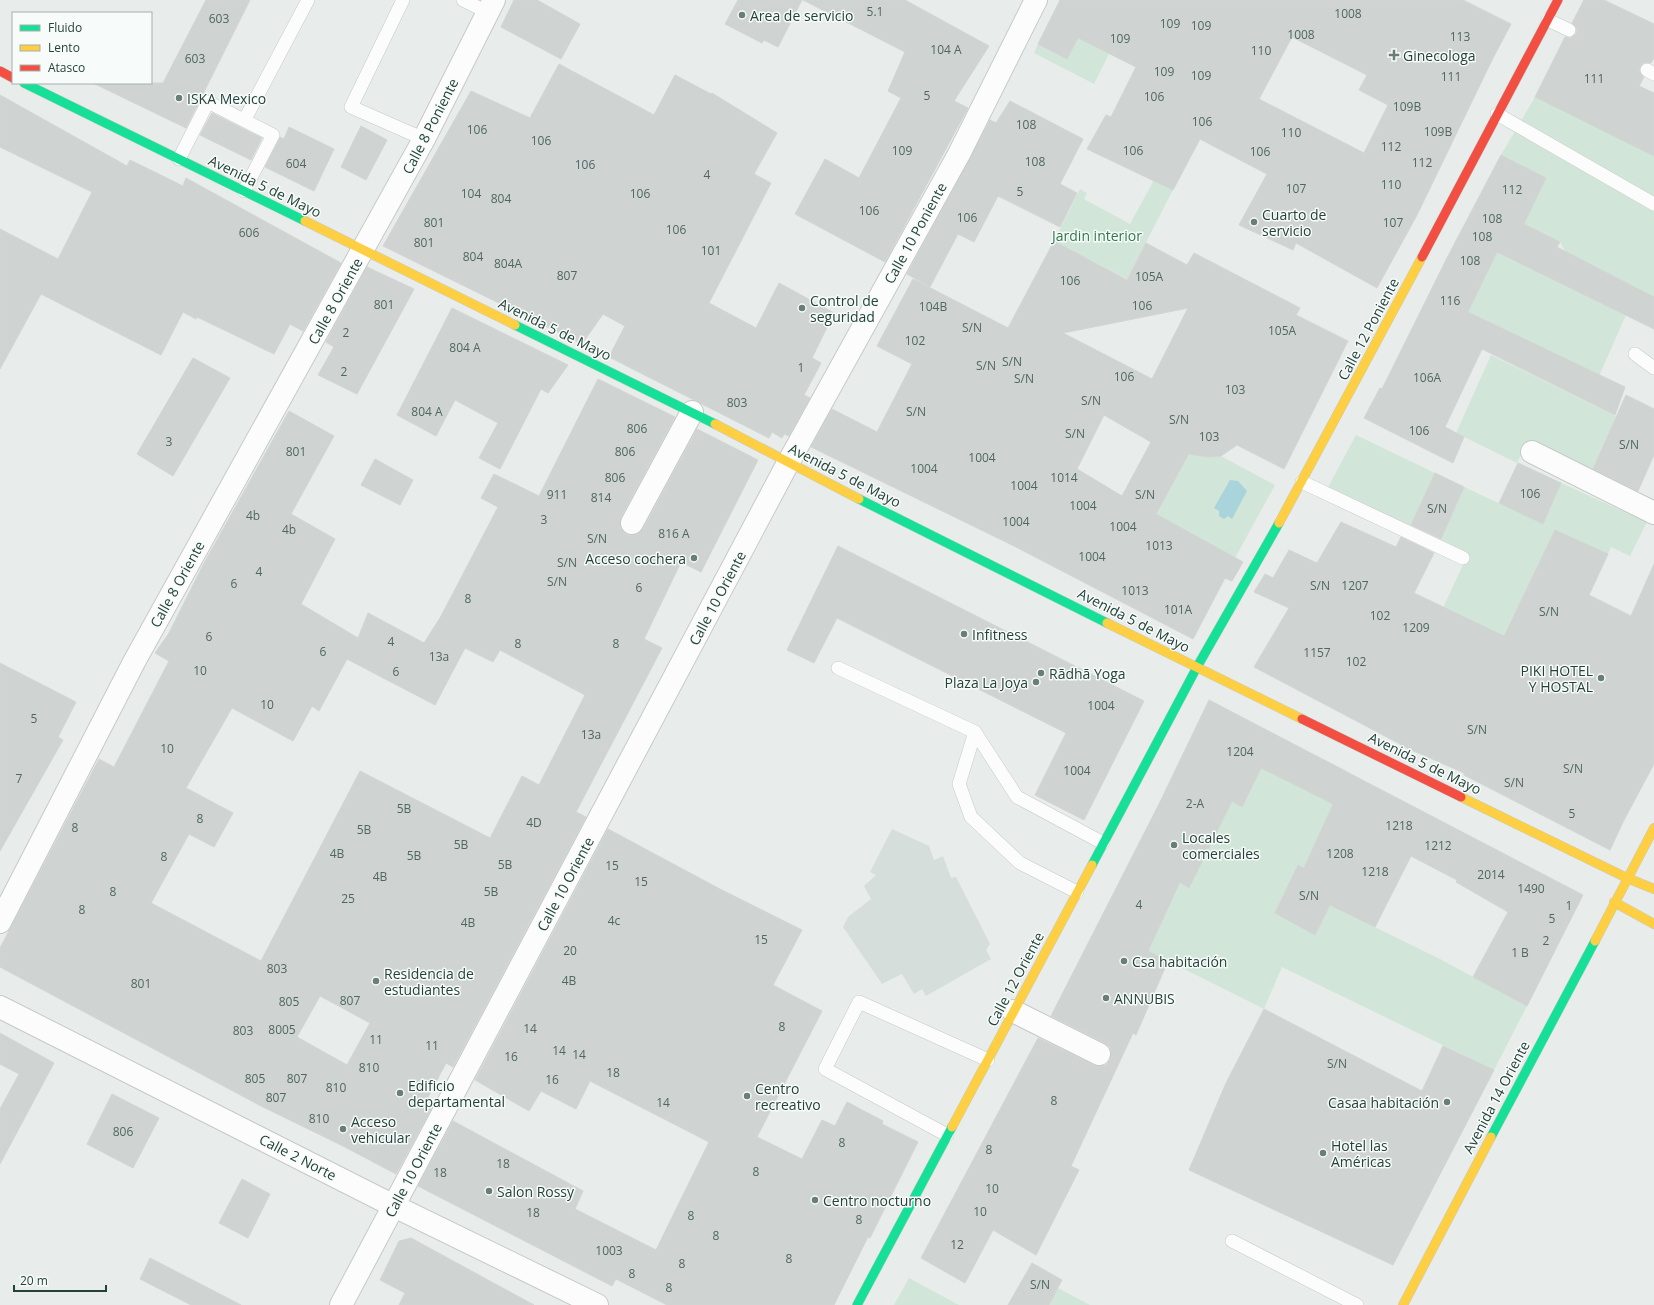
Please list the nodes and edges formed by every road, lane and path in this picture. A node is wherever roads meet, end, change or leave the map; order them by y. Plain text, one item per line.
1 (308, 0) edge
2 (403, 0) edge
3 (463, 0) edge
4 (1036, 0) edge
5 (1558, 0) edge
6 (490, 6) edge
7 (1548, 20) junction
8 (1569, 30) dead end
9 (0, 71) edge
10 (12, 77) edge
11 (26, 84) edge
12 (1497, 114) junction
13 (245, 119) junction
14 (424, 139) junction
15 (179, 159) junction
16 (244, 191) junction
17 (1654, 204) edge
18 (363, 250) junction
19 (1635, 354) dead end
20 (1654, 368) edge
21 (692, 412) junction
22 (1532, 452) dead end
23 (788, 463) junction
24 (1302, 482) junction
25 (1654, 513) edge
26 (632, 523) dead end
27 (1463, 558) dead end
28 (1197, 667) junction
29 (838, 668) dead end
30 (975, 732) junction
31 (1654, 828) edge
32 (1103, 843) junction
33 (1627, 878) junction
34 (1654, 889) edge
35 (1077, 892) junction
36 (1614, 902) junction
37 (0, 922) edge
38 (1654, 924) edge
39 (0, 1007) edge
40 (1014, 1011) junction
41 (1099, 1054) dead end
42 (988, 1060) junction
43 (947, 1135) junction
44 (394, 1206) junction
45 (1232, 1241) dead end
46 (341, 1305) edge
47 (597, 1305) edge
48 (857, 1305) edge
49 (1357, 1305) edge
50 (1403, 1305) edge

1 - 13 lane
2 - 14 lane
3 - 6 lane
4 - 23 street, Calle 10 Poniente
5 - 7 main road, Calle 12 Poniente
6 - 14 street, Calle 8 Poniente
7 - 8 lane
7 - 12 main road, Calle 12 Poniente
9 - 10 main road
11 - 15 main road, Avenida 5 de Mayo
12 - 17 lane
12 - 24 main road, Calle 12 Poniente
13 - 15 lane
13 - 16 lane
14 - 18 street, Calle 8 Poniente
15 - 16 main road, Avenida 5 de Mayo
16 - 18 main road, Avenida 5 de Mayo
18 - 21 main road, Avenida 5 de Mayo
18 - 37 street, Calle 8 Oriente
19 - 20 lane
21 - 23 main road, Avenida 5 de Mayo
21 - 26 street
22 - 25 street
23 - 28 main road, Avenida 5 de Mayo
23 - 44 street, Calle 10 Oriente
24 - 27 lane
24 - 28 main road, Calle 12 Poniente
28 - 32 main road, Calle 12 Oriente
28 - 33 main road, Avenida 5 de Mayo
29 - 30 lane
30 - 32 lane
30 - 35 lane
31 - 33 main road, Avenida 14 Oriente
32 - 35 main road, Calle 12 Oriente
33 - 34 main road, Avenida 5 de Mayo
33 - 36 main road, Avenida 14 Oriente
35 - 40 main road, Calle 12 Oriente
36 - 38 main road
36 - 50 main road, Avenida 14 Oriente
39 - 44 street, Calle 2 Norte
40 - 41 street
40 - 42 main road, Calle 12 Oriente
42 - 43 main road, Calle 12 Oriente
42 - 43 lane
43 - 48 main road, Calle 12 Oriente
44 - 46 street, Calle 10 Oriente
44 - 47 street, Calle 2 Norte
45 - 49 lane

